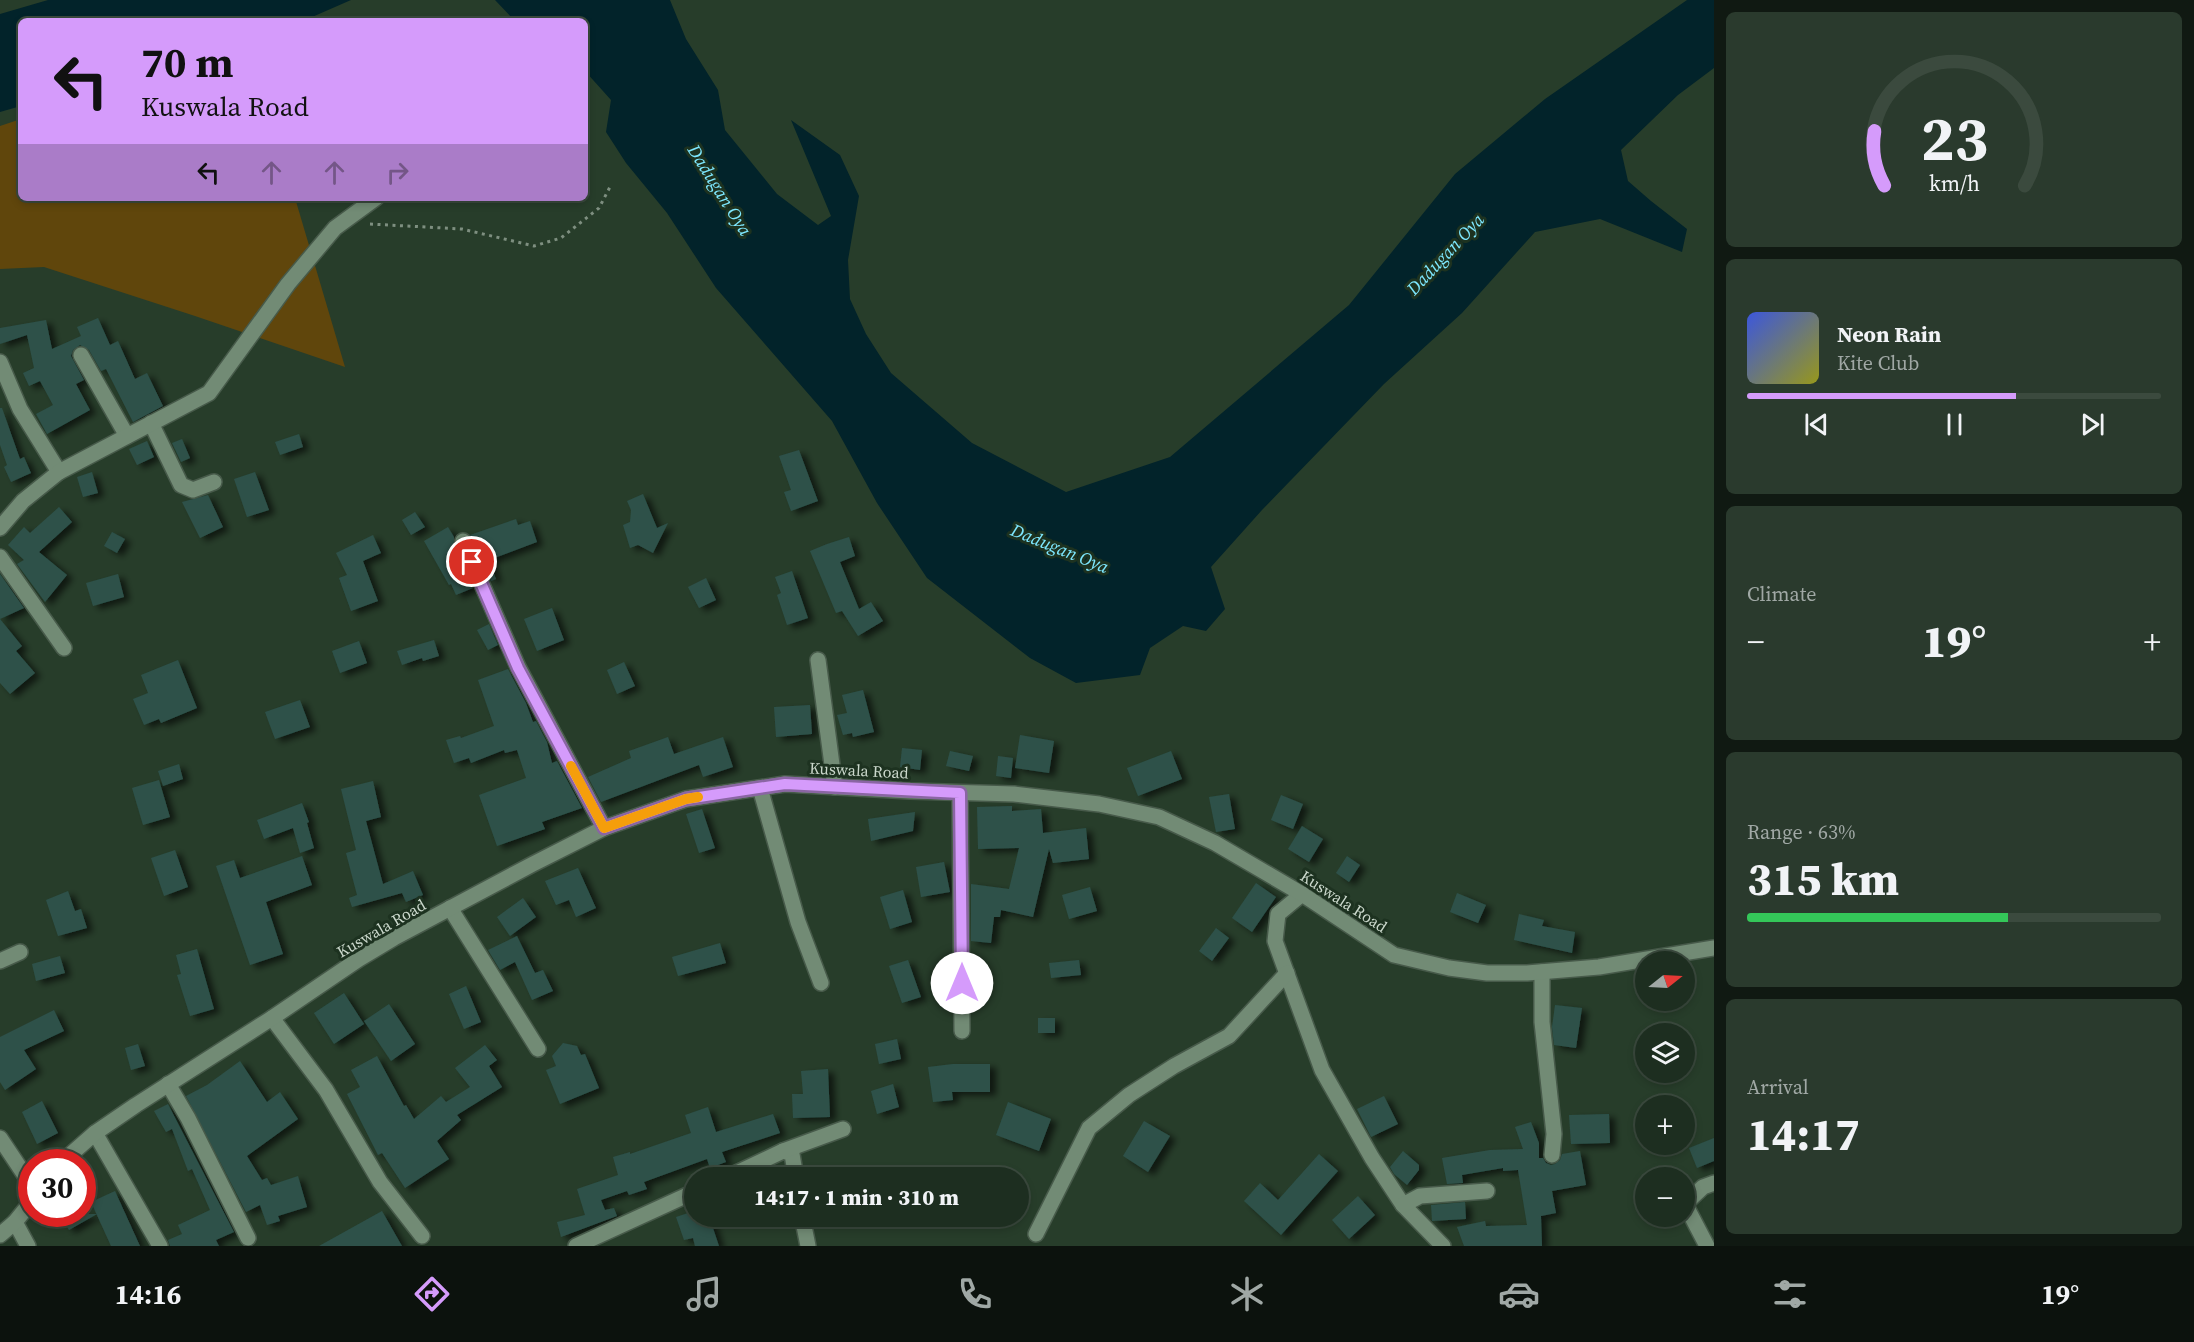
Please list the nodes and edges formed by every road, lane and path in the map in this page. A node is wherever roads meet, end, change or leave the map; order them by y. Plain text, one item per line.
1 (611, 185) dead end
2 (372, 201) edge
3 (335, 228) junction
4 (81, 356) dead end
5 (0, 362) edge
6 (151, 423) junction
7 (127, 436) junction
8 (59, 472) junction
9 (214, 482) dead end
10 (0, 528) edge
11 (463, 541) dead end
12 (0, 557) edge
13 (64, 648) dead end
14 (818, 660) dead end
15 (836, 787) junction
16 (760, 788) junction
17 (960, 793) junction
18 (604, 828) junction
19 (1302, 894) junction
20 (450, 908) junction
21 (1714, 948) edge
22 (20, 952) dead end
23 (0, 961) edge
24 (1542, 972) junction
25 (1287, 973) junction
26 (821, 983) dead end
27 (272, 1018) junction
28 (962, 1031) dead end
29 (538, 1048) dead end
30 (168, 1084) junction
31 (843, 1129) dead end
32 (95, 1133) junction
33 (0, 1138) edge
34 (77, 1149) edge
35 (783, 1151) junction
36 (1552, 1155) dead end
37 (18, 1165) edge
38 (749, 1167) edge
39 (794, 1167) edge
40 (1714, 1182) edge
41 (1487, 1191) dead end
42 (684, 1197) edge
43 (1403, 1205) junction
44 (18, 1218) edge
45 (15, 1222) junction
46 (804, 1227) edge
47 (1036, 1234) dead end
48 (0, 1235) edge
49 (422, 1236) dead end
50 (248, 1238) dead end
51 (28, 1246) edge
52 (160, 1246) edge
53 (576, 1246) edge
54 (808, 1246) edge
55 (1443, 1246) edge
56 (1707, 1246) edge

1 - 3 path
2 - 3 street
3 - 6 street
4 - 7 street
5 - 8 street
6 - 7 street
6 - 9 street
7 - 8 street
8 - 10 street
11 - 18 street
12 - 13 street
14 - 15 street
15 - 16 street, Kuswala Road
15 - 17 street, Kuswala Road
16 - 18 street, Kuswala Road
16 - 26 street
17 - 19 street, Kuswala Road
17 - 28 street
18 - 20 street, Kuswala Road
19 - 24 street, Kuswala Road
19 - 25 street
20 - 27 street, Kuswala Road
20 - 29 street
21 - 24 street, Kuswala Road
22 - 23 street
24 - 36 street
25 - 43 street
25 - 47 street
27 - 30 street, Kuswala Road
27 - 49 street
30 - 32 street, Kuswala Road
30 - 50 street
31 - 35 street
32 - 34 street, Kuswala Road
32 - 52 street
33 - 37 street
35 - 38 street
35 - 39 street
40 - 56 street
41 - 43 street
42 - 53 street
43 - 55 street
44 - 45 street
45 - 48 street
45 - 51 street
46 - 54 street

